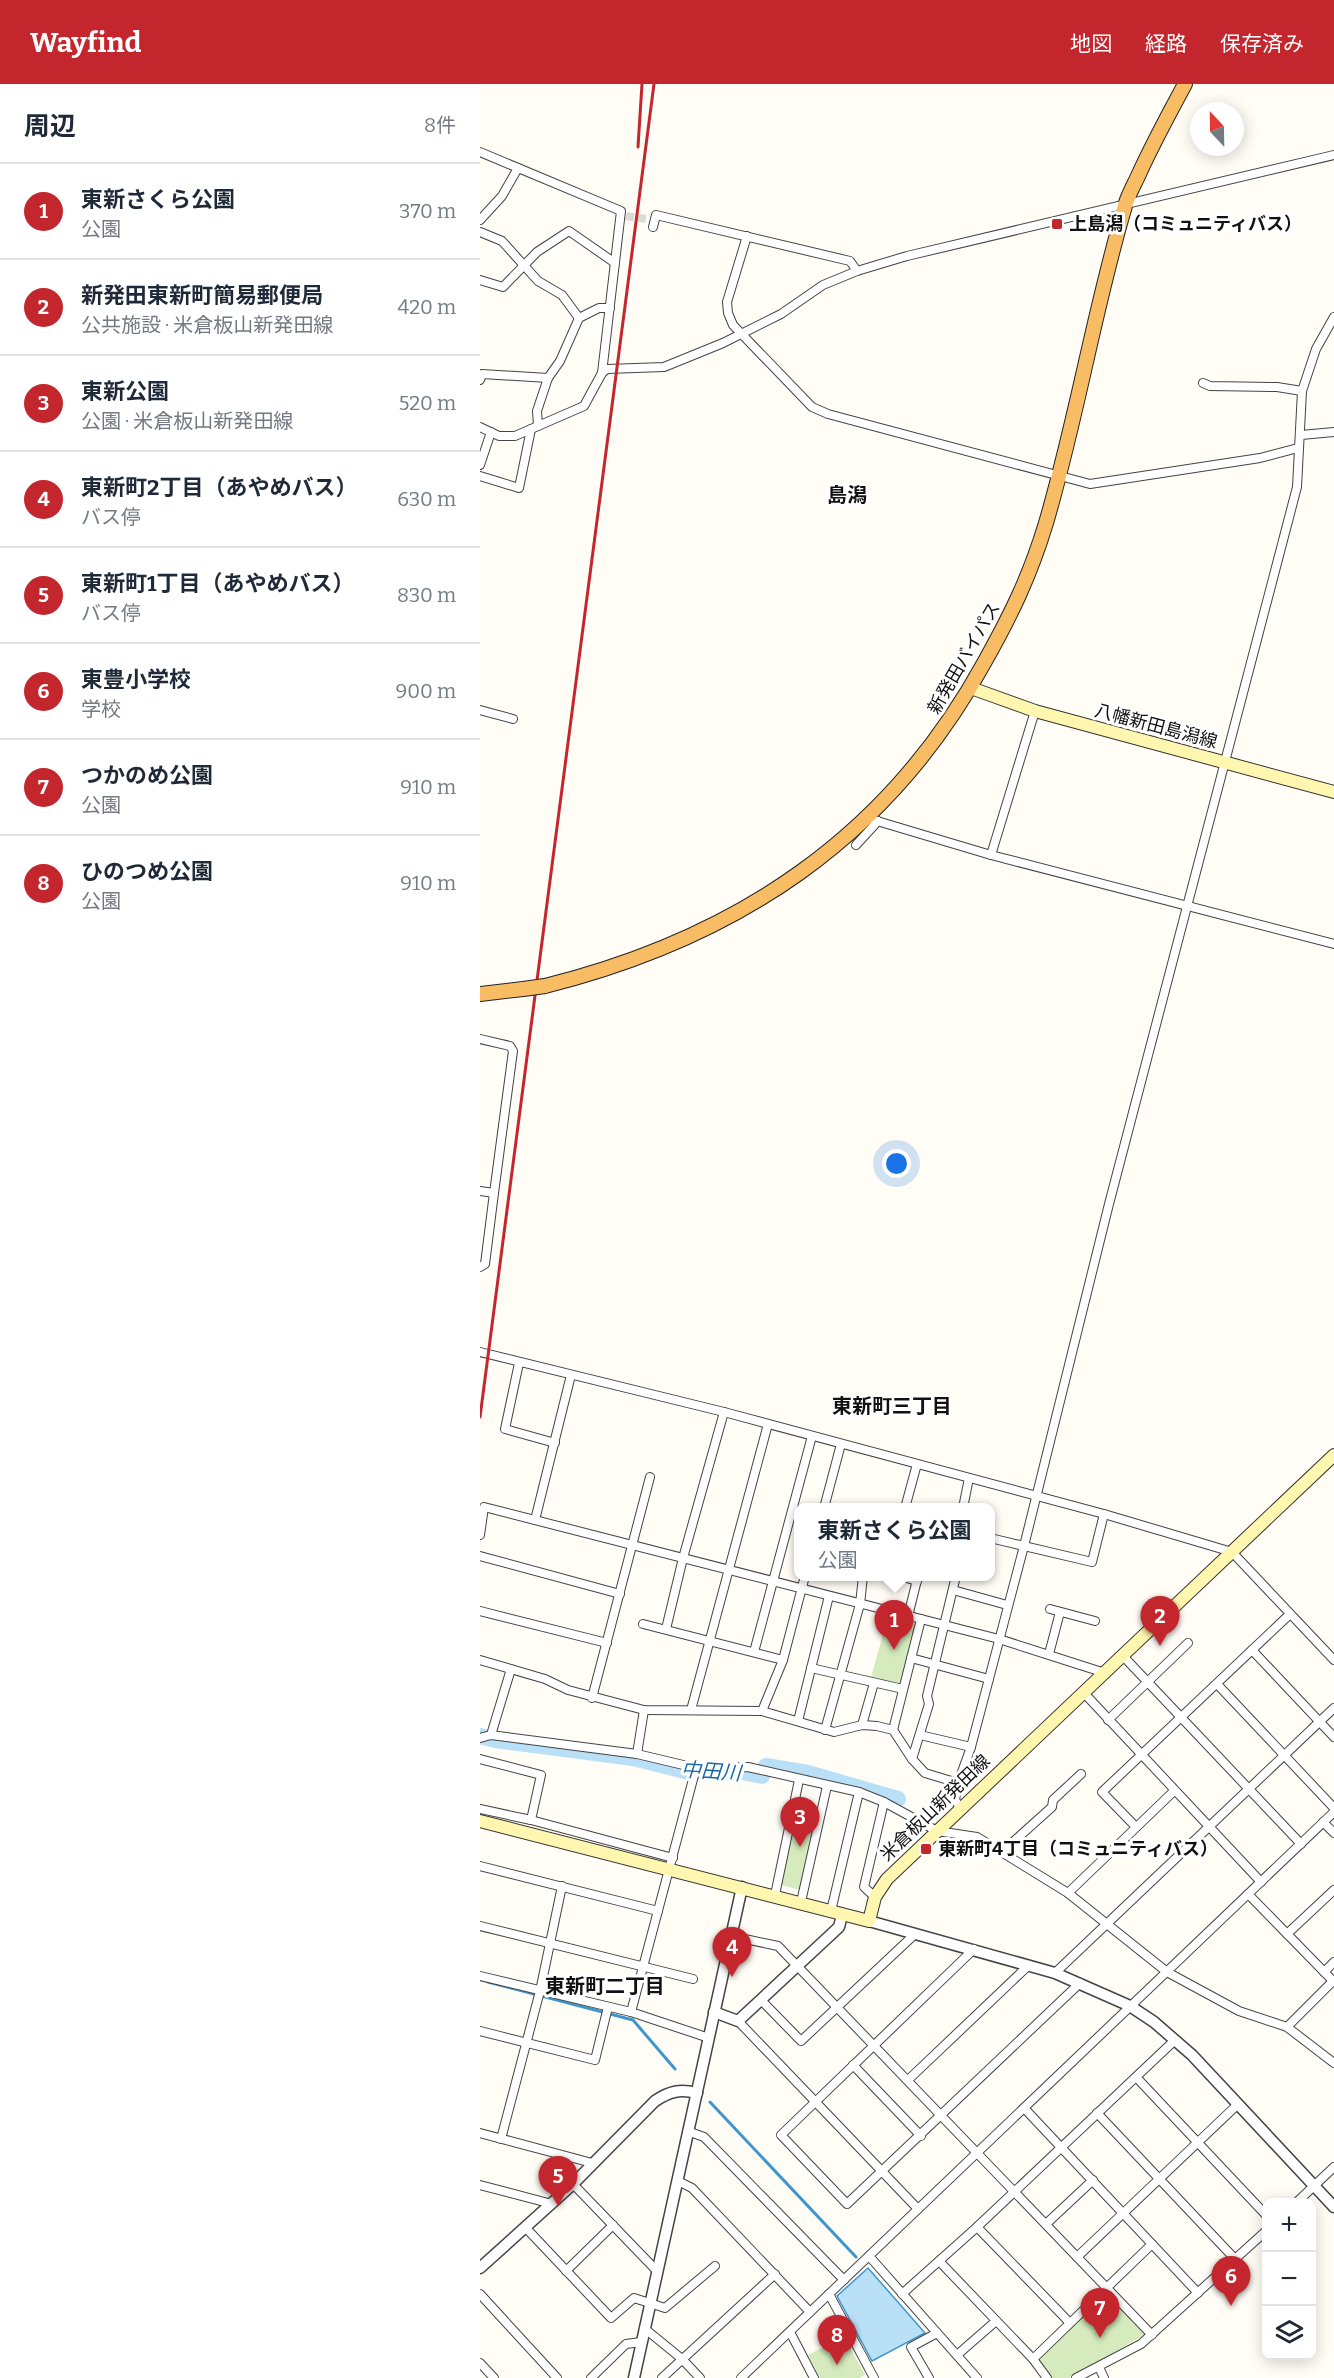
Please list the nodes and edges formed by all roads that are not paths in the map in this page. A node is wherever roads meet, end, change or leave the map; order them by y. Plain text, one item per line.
1 (1185, 84) edge
2 (480, 152) edge
3 (1334, 155) edge
4 (518, 168) junction
5 (1126, 204) junction
6 (480, 220) edge
7 (651, 222) tunnel mouth
8 (480, 232) edge
9 (747, 236) junction
10 (615, 263) junction
11 (524, 267) junction
12 (857, 271) junction
13 (480, 280) edge
14 (610, 308) junction
15 (1334, 317) edge
16 (579, 318) junction
17 (741, 334) junction
18 (602, 373) junction
19 (548, 378) junction
20 (480, 380) edge
21 (1203, 383) dead end
22 (1302, 391) junction
23 (480, 427) edge
24 (534, 427) junction
25 (491, 432) junction
26 (1334, 432) edge
27 (1301, 435) junction
28 (1299, 448) junction
29 (480, 465) edge
30 (1059, 475) junction
31 (480, 476) edge
32 (971, 688) junction
33 (480, 710) edge
34 (1035, 711) junction
35 (513, 719) dead end
36 (1225, 764) junction
37 (1334, 792) edge
38 (873, 820) junction
39 (856, 845) dead end
40 (992, 855) junction
41 (1188, 906) junction
42 (1334, 944) edge
43 (480, 994) edge
44 (480, 1039) edge
45 (480, 1191) edge
46 (494, 1193) junction
47 (480, 1267) edge
48 (480, 1352) edge
49 (519, 1363) junction
50 (572, 1374) junction
51 (724, 1412) junction
52 (768, 1424) junction
53 (812, 1436) junction
54 (555, 1443) junction
55 (841, 1444) junction
56 (1334, 1455) edge
57 (917, 1464) junction
58 (650, 1477) dead end
59 (969, 1478) junction
60 (1036, 1496) junction
61 (825, 1503) edge
62 (905, 1503) edge
63 (964, 1503) edge
64 (1104, 1514) junction
65 (535, 1520) junction
66 (480, 1535) edge
67 (995, 1540) edge
68 (633, 1545) junction
69 (1024, 1546) junction
70 (1233, 1552) junction
71 (480, 1556) edge
72 (683, 1558) junction
73 (729, 1570) junction
74 (773, 1581) junction
75 (804, 1581) edge
76 (862, 1581) edge
77 (917, 1581) edge
78 (955, 1581) edge
79 (802, 1588) junction
80 (952, 1590) junction
81 (620, 1594) junction
82 (829, 1596) junction
83 (860, 1604) junction
84 (1007, 1605) junction
85 (1050, 1609) dead end
86 (480, 1611) edge
87 (1060, 1612) junction
88 (1290, 1614) junction
89 (908, 1616) junction
90 (921, 1619) junction
91 (1095, 1621) dead end
92 (643, 1624) dead end
93 (944, 1625) junction
94 (666, 1629) junction
95 (999, 1639) junction
96 (710, 1640) junction
97 (607, 1643) junction
98 (1188, 1643) dead end
99 (1252, 1650) junction
100 (754, 1652) junction
101 (1049, 1654) junction
102 (1124, 1656) junction
103 (911, 1658) junction
104 (480, 1660) edge
105 (783, 1660) junction
106 (1334, 1660) edge
107 (934, 1664) junction
108 (811, 1668) junction
109 (511, 1669) junction
110 (1105, 1672) junction
111 (840, 1675) junction
112 (989, 1679) junction
113 (1147, 1682) junction
114 (874, 1683) junction
115 (1217, 1684) junction
116 (903, 1689) junction
117 (1084, 1693) junction
118 (592, 1698) junction
119 (1334, 1708) edge
120 (644, 1710) junction
121 (691, 1710) junction
122 (762, 1711) junction
123 (1180, 1718) junction
124 (1108, 1720) junction
125 (798, 1721) junction
126 (1320, 1722) junction
127 (861, 1725) junction
128 (825, 1730) junction
129 (893, 1730) junction
130 (491, 1735) junction
131 (920, 1735) junction
132 (1334, 1737) edge
133 (480, 1738) edge
134 (971, 1747) junction
135 (637, 1754) junction
136 (1141, 1755) junction
137 (1284, 1756) junction
138 (480, 1759) edge
139 (912, 1759) junction
140 (696, 1768) junction
141 (1081, 1774) dead end
142 (799, 1780) junction
143 (958, 1783) junction
144 (827, 1786) junction
145 (1249, 1790) junction
146 (1174, 1791) junction
147 (859, 1792) junction
148 (884, 1802) junction
149 (480, 1809) edge
150 (961, 1809) junction
151 (1334, 1810) edge
152 (531, 1820) junction
153 (480, 1821) edge
154 (1323, 1822) junction
155 (1136, 1827) junction
156 (1209, 1827) junction
157 (938, 1831) junction
158 (1334, 1833) edge
159 (1301, 1844) junction
160 (1003, 1851) junction
161 (671, 1864) junction
162 (480, 1866) edge
163 (1261, 1882) junction
164 (562, 1886) junction
165 (742, 1887) junction
166 (1334, 1890) edge
167 (1068, 1893) junction
168 (1248, 1894) junction
169 (775, 1895) junction
170 (875, 1897) junction
171 (801, 1902) junction
172 (658, 1911) junction
173 (836, 1913) junction
174 (869, 1921) junction
175 (1108, 1923) junction
176 (480, 1926) edge
177 (915, 1934) junction
178 (1287, 1934) junction
179 (731, 1936) junction
180 (550, 1942) junction
181 (974, 1949) junction
182 (1334, 1962) edge
183 (798, 1965) junction
184 (1029, 1965) junction
185 (643, 1967) junction
186 (1167, 1972) junction
187 (1324, 1972) junction
188 (1055, 1973) junction
189 (480, 1976) edge
190 (693, 1979) dead end
191 (1334, 1982) edge
192 (1080, 1983) junction
193 (540, 1991) junction
194 (761, 2000) junction
195 (1130, 2006) junction
196 (608, 2007) junction
197 (837, 2007) junction
198 (631, 2012) junction
199 (714, 2012) junction
200 (738, 2021) junction
201 (1287, 2027) junction
202 (480, 2031) edge
203 (709, 2038) junction
204 (1175, 2040) junction
205 (527, 2042) junction
206 (874, 2045) junction
207 (1334, 2063) edge
208 (853, 2065) junction
209 (1136, 2077) junction
210 (908, 2080) junction
211 (697, 2093) junction
212 (815, 2102) junction
213 (1237, 2105) junction
214 (1024, 2108) junction
215 (1097, 2113) junction
216 (942, 2116) junction
217 (690, 2132) junction
218 (480, 2133) edge
219 (921, 2136) junction
220 (501, 2139) junction
221 (1198, 2142) junction
222 (1061, 2147) junction
223 (977, 2152) junction
224 (592, 2163) junction
225 (1334, 2167) edge
226 (882, 2172) junction
227 (1160, 2178) junction
228 (1093, 2180) junction
229 (678, 2181) junction
230 (573, 2184) junction
231 (480, 2185) edge
232 (1314, 2186) junction
233 (1014, 2192) junction
234 (1301, 2198) edge
235 (552, 2204) junction
236 (1334, 2207) edge
237 (918, 2209) junction
238 (1262, 2211) edge
239 (1124, 2213) junction
240 (1046, 2224) junction
241 (613, 2225) junction
242 (525, 2227) junction
243 (977, 2227) junction
244 (1262, 2235) edge
245 (1152, 2244) junction
246 (868, 2256) junction
247 (1077, 2257) junction
248 (1235, 2259) junction
249 (939, 2261) junction
250 (715, 2266) dead end
251 (480, 2268) edge
252 (656, 2270) junction
253 (566, 2271) junction
254 (775, 2274) junction
255 (844, 2280) junction
256 (1107, 2288) junction
257 (1198, 2293) junction
258 (480, 2294) edge
259 (829, 2294) junction
260 (902, 2294) junction
261 (649, 2304) junction
262 (810, 2312) junction
263 (996, 2321) junction
264 (1070, 2323) junction
265 (644, 2328) junction
266 (790, 2332) junction
267 (937, 2333) junction
268 (1152, 2335) junction
269 (641, 2342) junction
270 (957, 2355) junction
271 (682, 2359) junction
272 (1033, 2359) junction
273 (480, 2363) edge
274 (1099, 2367) junction
275 (752, 2368) junction
276 (494, 2378) edge
277 (557, 2378) edge
278 (591, 2378) edge
279 (634, 2378) edge
280 (662, 2378) edge
281 (700, 2378) edge
282 (741, 2378) edge
283 (757, 2378) edge
284 (814, 2378) edge
285 (874, 2378) edge
286 (929, 2378) edge
287 (978, 2378) edge
288 (1047, 2378) edge
289 (1076, 2378) edge
290 (1104, 2378) edge

1 - 5 highway, 新発田バイパス
2 - 4 street
3 - 5 street
4 - 6 street
4 - 10 street
5 - 12 street
5 - 30 highway, 新発田バイパス
7 - 9 street
8 - 11 street
9 - 12 street
9 - 17 street
10 - 11 street
10 - 14 street
11 - 13 street
11 - 16 street
12 - 17 street
14 - 16 street
14 - 18 street
15 - 22 street
16 - 19 street
17 - 18 street
17 - 30 street
18 - 24 street
19 - 20 street
19 - 24 street
21 - 22 street
22 - 27 street
23 - 25 street
24 - 25 street
24 - 31 street
25 - 29 street
26 - 27 street
27 - 28 street
28 - 30 street
28 - 36 street
30 - 32 highway, 新発田バイパス
32 - 34 main road, 八幡新田島潟線
32 - 38 highway, 新発田バイパス
33 - 35 street
34 - 36 main road, 八幡新田島潟線
34 - 40 street
36 - 37 main road, 八幡新田島潟線
36 - 41 street
38 - 39 street
38 - 40 street
38 - 43 highway, 新発田バイパス, bridge
40 - 41 street
41 - 42 street
41 - 60 street
44 - 46 street
45 - 46 street
46 - 47 street
48 - 49 street
49 - 50 street
49 - 54 street
50 - 51 street
50 - 54 street
51 - 52 street
51 - 72 street
52 - 53 street
52 - 73 street
53 - 55 street
53 - 74 street
54 - 65 street
55 - 57 street
55 - 61 street
56 - 70 main road, 米倉板山新発田線
57 - 59 street
57 - 62 street
58 - 68 street
59 - 60 street
59 - 63 street
60 - 64 street
60 - 69 street
64 - 69 street
64 - 70 street
65 - 66 street
65 - 68 street
67 - 69 street
68 - 72 street
68 - 81 street
69 - 84 street
70 - 88 street
70 - 102 main road, 米倉板山新発田線
71 - 81 street
72 - 73 street
72 - 94 street
73 - 74 street
73 - 96 street
74 - 79 street
74 - 100 street
75 - 79 street
76 - 83 street
77 - 89 street
78 - 80 street
79 - 82 street
79 - 105 street
80 - 84 street
80 - 93 street
81 - 97 street
82 - 83 street
82 - 108 street
83 - 89 street
83 - 111 street
84 - 95 street
85 - 87 street
86 - 97 street
87 - 91 street
87 - 101 street
88 - 99 street
88 - 106 street
89 - 90 street
90 - 93 street
90 - 103 street
92 - 94 street
93 - 95 street
93 - 107 street
94 - 96 street
95 - 101 street
95 - 112 street
96 - 100 street
96 - 121 street
97 - 118 street
98 - 113 street
99 - 115 street
99 - 126 street
100 - 105 street
101 - 110 street
102 - 110 main road, 米倉板山新発田線
102 - 113 street
103 - 107 street
103 - 116 street
104 - 109 street
105 - 122 street
107 - 112 street
107 - 131 street
108 - 111 street
108 - 125 street
109 - 118 street
109 - 130 street
110 - 117 main road, 米倉板山新発田線
111 - 114 street
111 - 128 street
112 - 134 street
113 - 123 street
113 - 124 street
114 - 116 street
114 - 127 street
115 - 123 street
115 - 137 street
116 - 129 street
117 - 124 street
117 - 150 main road, 米倉板山新発田線
118 - 120 street
119 - 126 street
120 - 121 street
120 - 135 street
121 - 122 street
122 - 125 street
123 - 136 street
123 - 145 street
124 - 136 street
125 - 128 street
126 - 132 street
126 - 137 street
127 - 128 street
127 - 129 street
129 - 139 street
130 - 133 street
130 - 135 street
131 - 134 street
131 - 139 street
134 - 143 street
135 - 140 street
136 - 146 street
136 - 155 street
137 - 145 street
137 - 151 street
138 - 152 street
139 - 143 street
140 - 142 street
140 - 161 street
141 - 160 street
142 - 144 street
142 - 169 street
143 - 150 street
144 - 147 street
144 - 171 street
145 - 156 street
145 - 159 street
146 - 155 street
146 - 156 street
147 - 148 street
147 - 173 street
148 - 157 street
148 - 170 street
149 - 152 street
150 - 157 main road, 米倉板山新発田線
151 - 154 street
152 - 161 street
153 - 161 main road
154 - 158 street
154 - 159 street
155 - 167 street
156 - 163 street
156 - 175 street
157 - 160 street
157 - 170 main road, 米倉板山新発田線
159 - 163 street
160 - 167 street
161 - 165 main road
161 - 172 street
162 - 164 street
163 - 168 street
164 - 172 street
164 - 180 street
165 - 169 main road
165 - 179 street
166 - 178 street
167 - 175 street
168 - 178 street
168 - 186 street
169 - 171 main road
170 - 174 main road, 米倉板山新発田線
171 - 173 main road
172 - 185 street
173 - 174 main road
173 - 183 street
174 - 177 street
175 - 186 street
175 - 188 street
176 - 180 street
177 - 181 street
177 - 197 street
178 - 187 street
179 - 183 street
179 - 199 street
180 - 185 street
180 - 193 street
181 - 184 street
181 - 206 street
182 - 187 street
183 - 194 street
183 - 197 street
184 - 188 street
184 - 210 street
185 - 190 street
185 - 198 street
186 - 195 street
186 - 201 street
187 - 191 street
188 - 192 street
189 - 193 street
191 - 201 street
192 - 195 street
192 - 216 street
193 - 196 street
193 - 205 street
194 - 197 street
194 - 200 street
195 - 204 street
195 - 214 street
196 - 198 street
196 - 205 street
197 - 206 street
198 - 203 street
199 - 200 street
199 - 203 street
200 - 212 street
201 - 207 street
202 - 205 street
203 - 211 street
204 - 209 street
204 - 213 street
205 - 220 street
206 - 208 street
206 - 210 street
208 - 212 street
208 - 219 street
209 - 215 street
209 - 221 street
210 - 216 street
211 - 217 street
211 - 224 street
212 - 226 street
212 - 226 street
213 - 221 street
213 - 232 street
214 - 222 street
214 - 223 street
215 - 222 street
215 - 227 street
216 - 219 street
216 - 223 street
217 - 229 street
217 - 255 street
218 - 220 street
219 - 226 street
220 - 224 street
221 - 227 street
221 - 238 street
222 - 228 street
222 - 233 street
223 - 233 street
223 - 237 street
224 - 230 street
225 - 232 street
226 - 237 street
227 - 239 street
227 - 248 street
228 - 239 street
228 - 240 street
229 - 252 street
229 - 254 street
230 - 235 street
230 - 241 street
231 - 235 street
232 - 234 street
232 - 236 street
233 - 240 street
233 - 243 street
235 - 242 street
237 - 246 street
239 - 245 street
239 - 247 street
240 - 247 street
241 - 252 street
241 - 253 street
242 - 251 street
242 - 253 street
243 - 249 street
243 - 264 street
244 - 248 street
245 - 256 street
245 - 257 street
246 - 255 street
246 - 260 street
247 - 256 street
248 - 257 street
249 - 260 street
249 - 263 street
250 - 261 street
252 - 261 street
253 - 261 street
254 - 262 street
254 - 271 street
255 - 259 street
256 - 264 street
256 - 268 street
257 - 268 street
258 - 277 street
259 - 262 street
259 - 285 street
260 - 267 street
261 - 265 street
262 - 266 street
263 - 270 street
263 - 272 street
264 - 272 street
265 - 269 street
265 - 271 street
266 - 275 street
266 - 284 street
267 - 270 street
267 - 286 street
268 - 274 street
269 - 278 street
269 - 279 street
270 - 287 street
271 - 280 street
271 - 281 street
272 - 288 street
273 - 276 street
274 - 289 street
274 - 290 street
275 - 282 street
275 - 283 street

